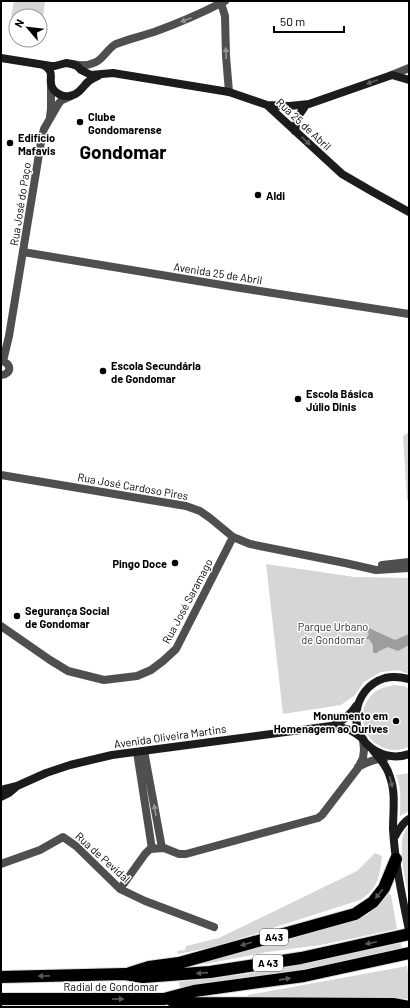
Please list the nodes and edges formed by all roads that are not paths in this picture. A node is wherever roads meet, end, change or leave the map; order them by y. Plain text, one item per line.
1 (223, 2) edge
2 (1, 58) edge
3 (38, 64) junction
4 (72, 64) junction
5 (60, 65) junction
6 (409, 68) edge
7 (81, 70) junction
8 (100, 74) junction
9 (392, 75) junction
10 (409, 80) edge
11 (51, 81) junction
12 (82, 89) junction
13 (229, 92) junction
14 (71, 96) junction
15 (267, 105) junction
16 (306, 105) junction
17 (47, 123) junction
18 (295, 131) junction
19 (409, 212) edge
20 (23, 252) junction
21 (409, 314) edge
22 (2, 361) edge
23 (1, 375) edge
24 (1, 475) edge
25 (233, 537) junction
26 (409, 562) edge
27 (382, 567) junction
28 (409, 568) edge
29 (1, 626) edge
30 (409, 679) edge
31 (358, 704) junction
32 (331, 726) junction
33 (363, 740) junction
34 (372, 749) junction
35 (141, 751) junction
36 (409, 754) edge
37 (395, 757) junction
38 (380, 758) junction
39 (358, 768) junction
40 (17, 786) junction
41 (1, 790) edge
42 (1, 798) edge
43 (409, 819) edge
44 (394, 839) junction
45 (162, 848) junction
46 (152, 849) junction
47 (396, 859) junction
48 (1, 864) edge
49 (120, 889) junction
50 (214, 927) dead end
51 (409, 930) edge
52 (409, 934) edge
53 (409, 953) edge
54 (125, 974) junction
55 (1, 977) edge
56 (1, 998) edge
57 (164, 999) junction
58 (409, 1007) edge

1 -> 4 street
13 -> 1 street
2 - 3 main road
3 - 5 main road
3 - 11 main road
4 - 5 main road
4 - 7 main road, Rua 25 de Abril
5 - 11 main road
6 - 9 street
7 - 8 main road, Rua 25 de Abril
7 - 12 main road
8 - 12 main road
8 - 13 main road, Rua 25 de Abril
9 - 10 main road
9 -> 16 main road
11 - 14 main road
11 - 17 street, Rua José do Paço
12 - 14 main road
13 - 15 main road, Rua 25 de Abril
14 - 17 street, Rua José do Paço
15 - 16 main road
15 - 18 main road, Rua 25 de Abril
16 - 18 main road
17 - 20 street, Rua José do Paço
18 -> 19 main road, Rua 25 de Abril
20 - 21 street, Avenida 25 de Abril
20 - 22 street, Rua José do Paço
22 - 23 street, Rua José do Paço
24 - 25 street, Rua José Cardoso Pires
25 - 27 street, Rua José Cardoso Pires
25 - 29 street, Rua José Saramago
26 - 27 street, Rua José Cardoso Pires
27 - 28 street, Rua José Cardoso Pires
30 - 31 main road, Avenida Oliveira Martins
31 - 32 main road, Avenida Oliveira Martins
31 - 33 main road
32 - 33 main road, Avenida Oliveira Martins
32 - 35 main road, Avenida Oliveira Martins
33 - 34 main road
33 - 39 street
34 - 37 main road
34 - 38 main road
35 - 40 main road, Avenida Oliveira Martins
45 -> 35 street
35 - 46 street
36 - 37 main road
37 - 38 street
38 - 39 street
38 -> 44 main road
39 - 45 street
40 - 41 main road, Avenida Oliveira Martins
40 - 42 main road, Avenida Oliveira Martins
43 - 44 main road
44 - 47 main road
45 - 46 street
46 - 49 street
47 - 51 main road
47 -> 54 highway, A43
48 - 49 street, Rua de Pevidal
49 - 50 street, Rua de Pevidal
52 -> 54 highway, Radial de Gondomar / A 43
57 -> 53 highway, Radial de Gondomar / A 43
54 -> 55 highway, Radial de Gondomar / A 43
56 -> 57 highway, Radial de Gondomar / A 43
57 - 58 highway

